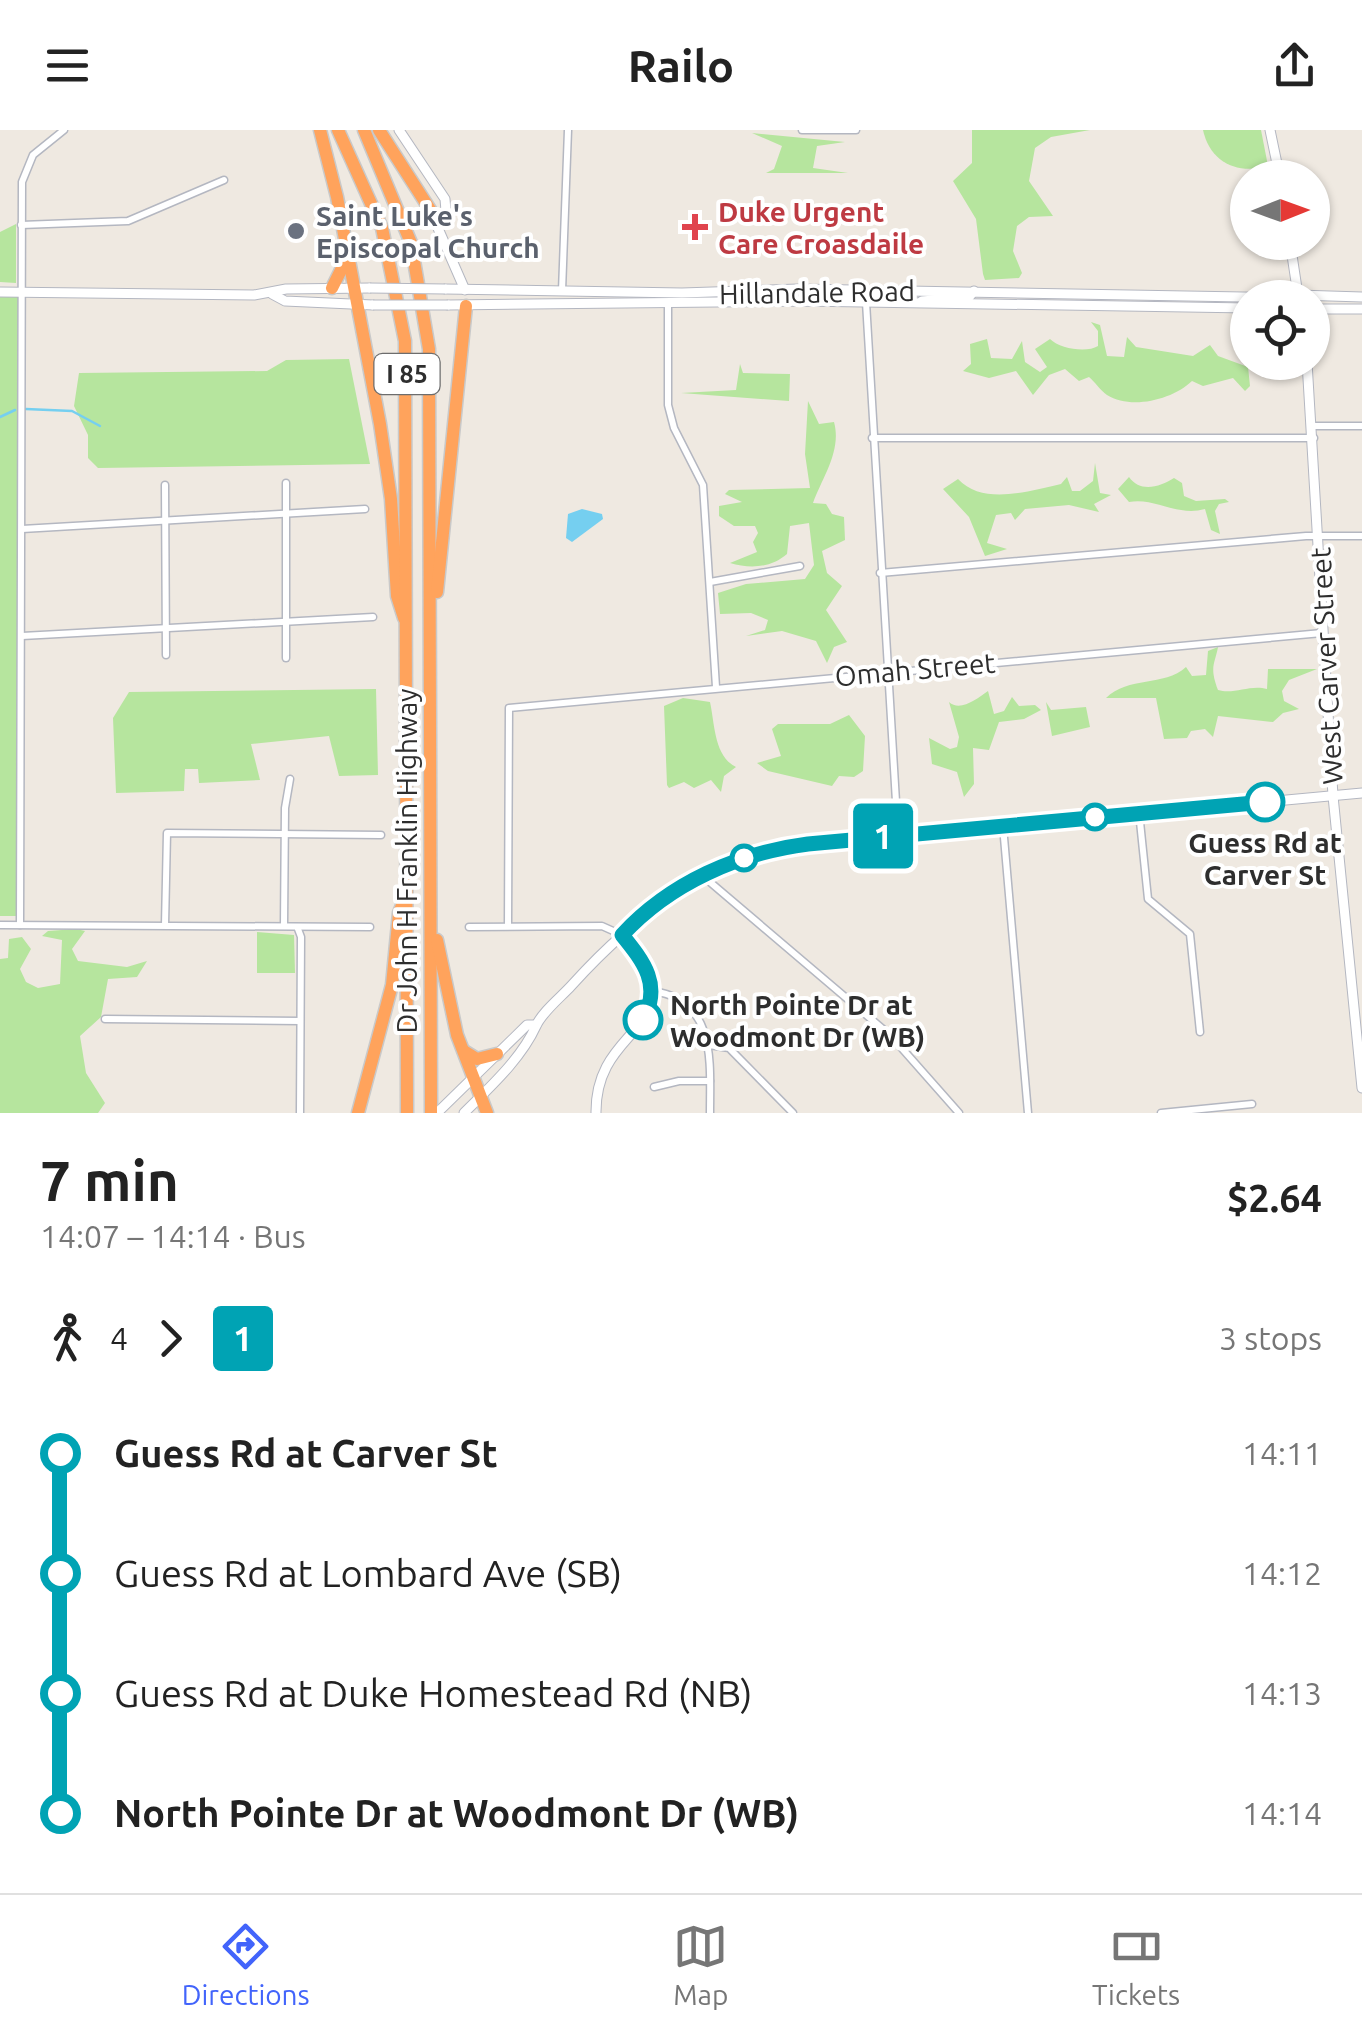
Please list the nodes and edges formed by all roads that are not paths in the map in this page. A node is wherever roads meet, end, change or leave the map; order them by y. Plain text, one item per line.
1 (64, 130) edge
2 (320, 130) edge
3 (338, 130) edge
4 (364, 130) edge
5 (379, 130) edge
6 (398, 130) edge
7 (568, 130) edge
8 (802, 130) edge
9 (856, 130) edge
10 (1270, 130) edge
11 (1276, 160) edge
12 (224, 180) dead end
13 (438, 222) junction
14 (21, 225) junction
15 (345, 252) junction
16 (332, 288) junction
17 (353, 288) junction
18 (465, 290) junction
19 (865, 290) junction
20 (912, 290) junction
21 (562, 291) junction
22 (974, 291) junction
23 (0, 292) edge
24 (21, 292) junction
25 (272, 294) junction
26 (1230, 295) edge
27 (1330, 296) edge
28 (1362, 297) edge
29 (668, 298) junction
30 (802, 301) junction
31 (866, 302) junction
32 (914, 302) junction
33 (355, 304) junction
34 (466, 306) junction
35 (1230, 308) edge
36 (1330, 309) edge
37 (1362, 309) edge
38 (1309, 380) edge
39 (1313, 426) junction
40 (1362, 426) edge
41 (872, 438) junction
42 (1314, 438) junction
43 (286, 483) dead end
44 (166, 485) dead end
45 (365, 509) dead end
46 (286, 514) junction
47 (166, 520) junction
48 (22, 529) junction
49 (1318, 535) junction
50 (1362, 536) edge
51 (800, 566) dead end
52 (880, 573) junction
53 (710, 582) junction
54 (374, 617) dead end
55 (286, 621) junction
56 (166, 627) junction
57 (431, 629) junction
58 (408, 630) junction
59 (1322, 633) junction
60 (22, 636) junction
61 (166, 655) dead end
62 (286, 658) dead end
63 (887, 671) junction
64 (716, 687) junction
65 (290, 779) dead end
66 (1362, 793) edge
67 (1333, 796) junction
68 (1140, 812) junction
69 (1003, 826) junction
70 (285, 834) junction
71 (898, 834) junction
72 (381, 835) dead end
73 (702, 876) junction
74 (408, 891) junction
75 (431, 913) junction
76 (0, 924) edge
77 (20, 924) junction
78 (165, 925) junction
79 (284, 926) junction
80 (370, 926) dead end
81 (508, 926) junction
82 (469, 927) dead end
83 (298, 929) junction
84 (622, 935) junction
85 (652, 991) junction
86 (1358, 1003) edge
87 (105, 1019) dead end
88 (300, 1020) junction
89 (536, 1025) junction
90 (1200, 1032) dead end
91 (709, 1045) junction
92 (462, 1049) junction
93 (496, 1054) junction
94 (473, 1077) junction
95 (710, 1081) junction
96 (654, 1087) dead end
97 (1362, 1088) edge
98 (481, 1097) junction
99 (1252, 1104) dead end
100 (300, 1113) edge
101 (358, 1113) edge
102 (408, 1113) edge
103 (434, 1113) edge
104 (464, 1113) edge
105 (487, 1113) edge
106 (596, 1113) edge
107 (710, 1113) edge
108 (793, 1113) edge
109 (960, 1113) edge
110 (1028, 1113) edge
111 (1161, 1113) edge

1 - 14 street
2 - 15 highway
3 - 58 highway, I 85
4 - 57 highway, I 85
5 - 13 highway
6 - 13 main road
7 - 21 street
8 - 9 street
10 - 11 main road
12 - 14 street
13 - 18 main road
14 - 24 street
15 - 16 highway
15 - 17 highway
16 - 17 main road, Hillandale Road
16 - 25 main road, Hillandale Road
17 - 18 main road, Hillandale Road, bridge
17 - 33 highway
18 - 21 main road, Hillandale Road
18 - 34 main road
19 - 20 main road, Hillandale Road
19 - 29 main road, Hillandale Road
19 - 30 main road
20 - 22 main road, Hillandale Road
20 - 31 main road
21 - 29 main road, Hillandale Road
22 - 26 main road, Hillandale Road
22 - 32 main road
23 - 24 main road, Hillandale Road
24 - 25 main road, Hillandale Road
24 - 48 street
25 - 33 main road, Hillandale Road
27 - 28 main road, Hillandale Road
29 - 30 main road, Hillandale Road
29 - 34 main road, Hillandale Road
29 - 53 street
30 - 31 main road, Hillandale Road
31 - 32 main road, Hillandale Road
31 - 41 street
32 - 35 main road, Hillandale Road
33 - 34 main road, Hillandale Road, bridge
33 - 58 highway
34 - 57 highway
36 - 37 main road
38 - 39 main road, West Carver Street
39 - 40 street
39 - 42 main road, West Carver Street
41 - 42 street
41 - 52 street
42 - 49 main road, West Carver Street
43 - 46 street
44 - 47 street
45 - 46 street
46 - 47 street
46 - 55 street
47 - 48 street
47 - 56 street
48 - 60 street
49 - 50 street
49 - 52 street
49 - 59 main road, West Carver Street
51 - 53 street
52 - 63 street
53 - 64 street
54 - 55 street
55 - 56 street
55 - 62 street
56 - 60 street
56 - 61 street
57 - 75 highway, Dr John H Franklin Highway / I 85
58 - 74 highway, I 85
59 - 63 street, Omah Street
59 - 67 main road, West Carver Street
60 - 77 street
63 - 64 street, Omah Street
63 - 71 street
64 - 81 street, Omah Street
65 - 70 street
66 - 67 main road
67 - 68 main road
67 - 86 main road, West Carver Street
68 - 69 main road
68 - 90 street
69 - 71 main road
69 - 110 street
70 - 72 street
70 - 78 street
70 - 79 street
71 - 73 main road
73 - 84 main road
73 - 109 street
74 - 101 highway
74 - 102 highway, I 85
75 - 92 highway
75 - 103 highway, Dr John H Franklin Highway / I 85
76 - 77 street
77 - 78 street
78 - 79 street
79 - 83 street
80 - 83 street
81 - 82 street
81 - 84 street
83 - 88 street
84 - 85 main road
84 - 89 main road
85 - 91 street
85 - 106 main road
86 - 97 main road, West Carver Street
87 - 88 street
88 - 100 street
89 - 93 main road
89 - 98 main road
91 - 95 street
91 - 108 street
92 - 93 highway
92 - 94 highway
93 - 94 main road
94 - 98 highway
94 - 103 main road
95 - 96 street
95 - 107 street
98 - 104 main road
98 - 105 highway
99 - 111 street

